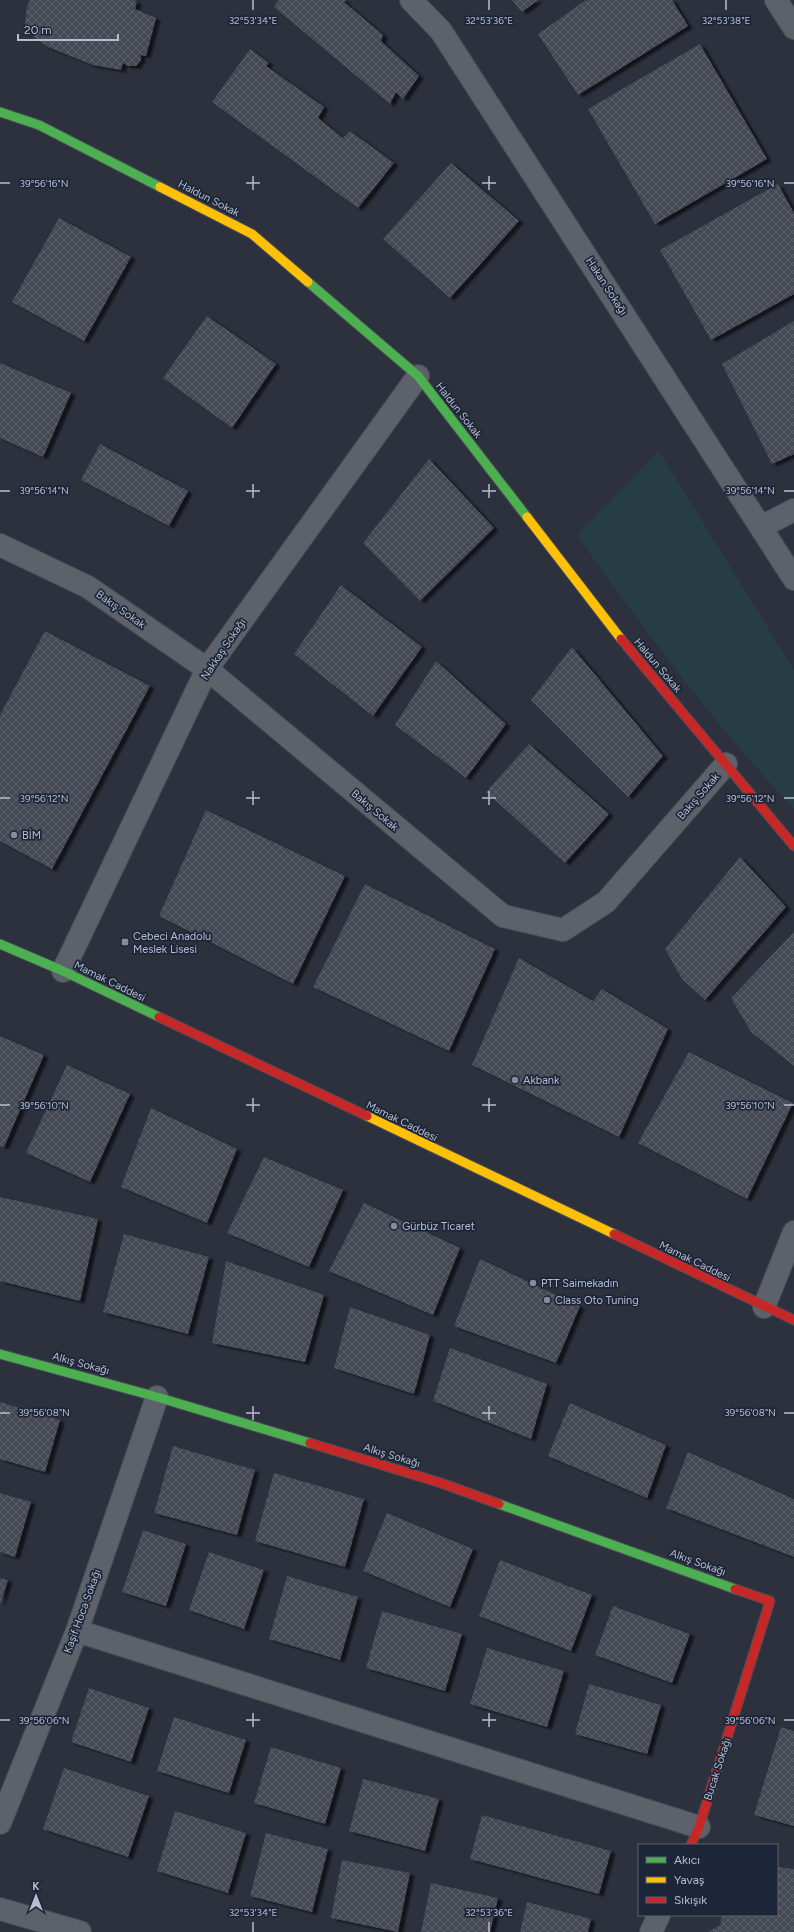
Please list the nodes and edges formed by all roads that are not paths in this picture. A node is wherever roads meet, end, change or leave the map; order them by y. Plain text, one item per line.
1 (411, 0) edge
2 (776, 0) edge
3 (794, 28) edge
4 (0, 112) edge
5 (418, 376) junction
6 (794, 510) edge
7 (761, 527) junction
8 (0, 545) edge
9 (794, 579) edge
10 (207, 669) junction
11 (726, 764) junction
12 (794, 846) edge
13 (0, 944) edge
14 (63, 971) junction
15 (794, 1232) edge
16 (764, 1308) junction
17 (794, 1320) edge
18 (0, 1354) edge
19 (157, 1396) junction
20 (770, 1601) joint
21 (76, 1631) junction
22 (0, 1823) edge
23 (695, 1836) edge
24 (0, 1909) edge
25 (659, 1916) edge
26 (80, 1932) edge
27 (651, 1932) edge

1 - 7 street, Hakan Sokağı
2 - 3 street
4 - 5 street, Haldun Sokak
5 - 10 street, Nakkaş Sokağı
5 - 11 street, Haldun Sokak
6 - 7 street
7 - 9 street, Hakan Sokağı
8 - 10 street, Bakış Sokak
10 - 11 street, Bakış Sokak
10 - 14 street, Nakkaş Sokağı
11 - 12 street, Haldun Sokak
13 - 14 street, Mamak Caddesi
14 - 16 street, Mamak Caddesi
15 - 16 street
16 - 17 street, Mamak Caddesi
18 - 19 street, Alkış Sokağı
19 - 20 street, Alkış Sokağı
19 - 21 street, Kaşif Hoca Sokağı
20 - 23 street, Bucak Sokağı
21 - 22 street, Kaşif Hoca Sokağı
21 - 23 street
24 - 26 street
25 - 27 street

